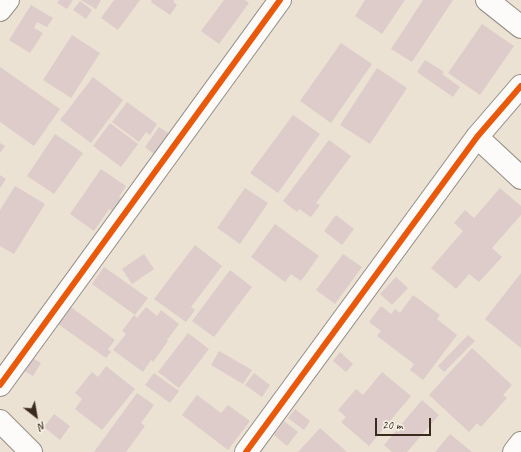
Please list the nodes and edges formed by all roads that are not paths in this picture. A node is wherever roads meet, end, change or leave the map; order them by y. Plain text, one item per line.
1 (8, 0) edge
2 (280, 0) edge
3 (487, 0) edge
4 (0, 10) edge
5 (521, 27) edge
6 (521, 86) edge
7 (477, 137) junction
8 (521, 178) edge
9 (0, 386) edge
10 (0, 421) edge
11 (521, 443) edge
12 (31, 452) edge
13 (246, 452) edge
14 (514, 452) edge

1 - 4 street
2 - 9 street
3 - 5 street
6 - 7 street
7 - 8 street
7 - 13 street
10 - 12 street
11 - 14 street

